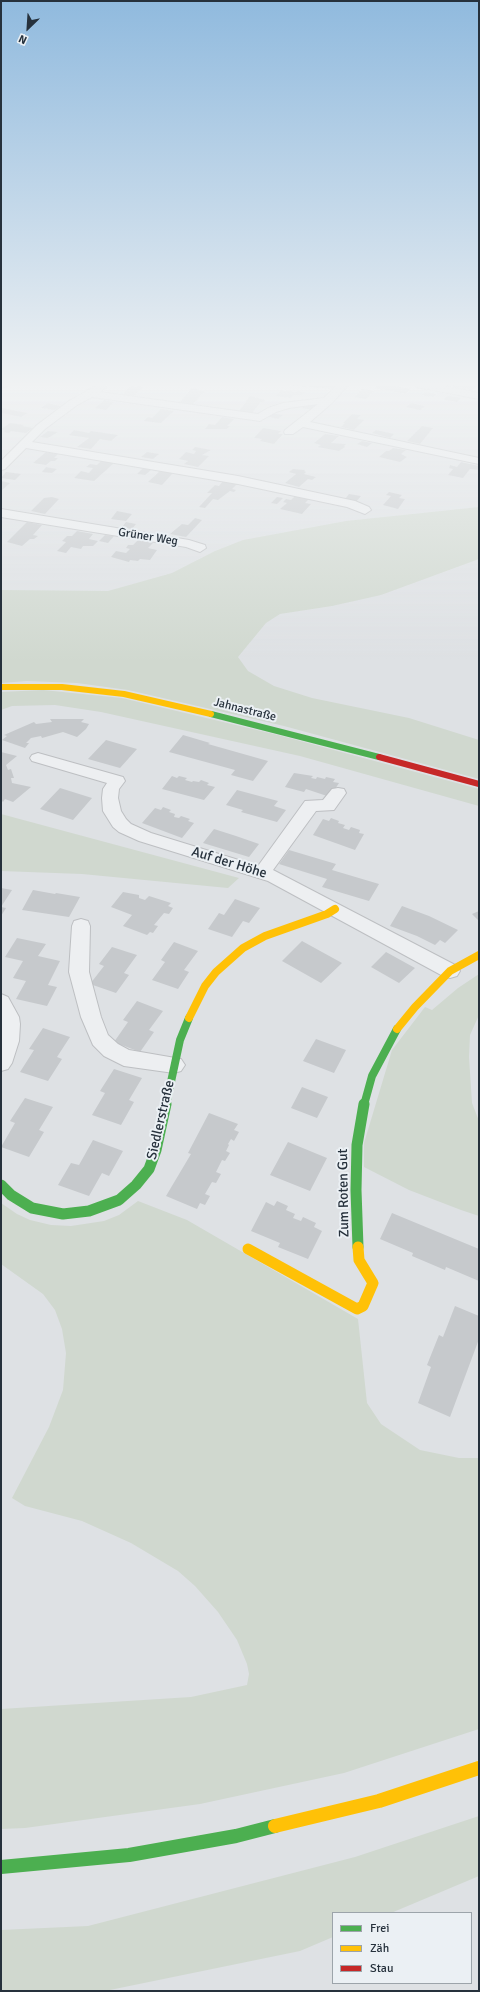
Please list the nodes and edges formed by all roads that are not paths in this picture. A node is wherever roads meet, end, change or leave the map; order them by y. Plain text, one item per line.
1 (226, 477) edge
2 (365, 510) dead end
3 (1, 513) edge
4 (200, 548) dead end
5 (1, 687) edge
6 (38, 758) dead end
7 (479, 784) edge
8 (338, 793) dead end
9 (262, 873) junction
10 (335, 909) junction
11 (81, 926) dead end
12 (479, 954) edge
13 (450, 971) junction
14 (1, 1002) edge
15 (1, 1063) edge
16 (174, 1065) junction
17 (1, 1185) edge
18 (248, 1249) dead end
19 (479, 1768) edge
20 (1, 1867) edge

1 - 2 street
3 - 4 street, Grüner Weg
5 - 7 street, Jahnastraße
6 - 9 street, Auf der Höhe
8 - 9 street
9 - 10 street, Auf der Höhe
10 - 13 street, Auf der Höhe
10 - 16 street, Siedlerstraße
11 - 16 street, Siedlerstraße
12 - 13 street
13 - 18 street, Zum Roten Gut
14 - 15 street
16 - 17 street, Siedlerstraße
19 - 20 street

